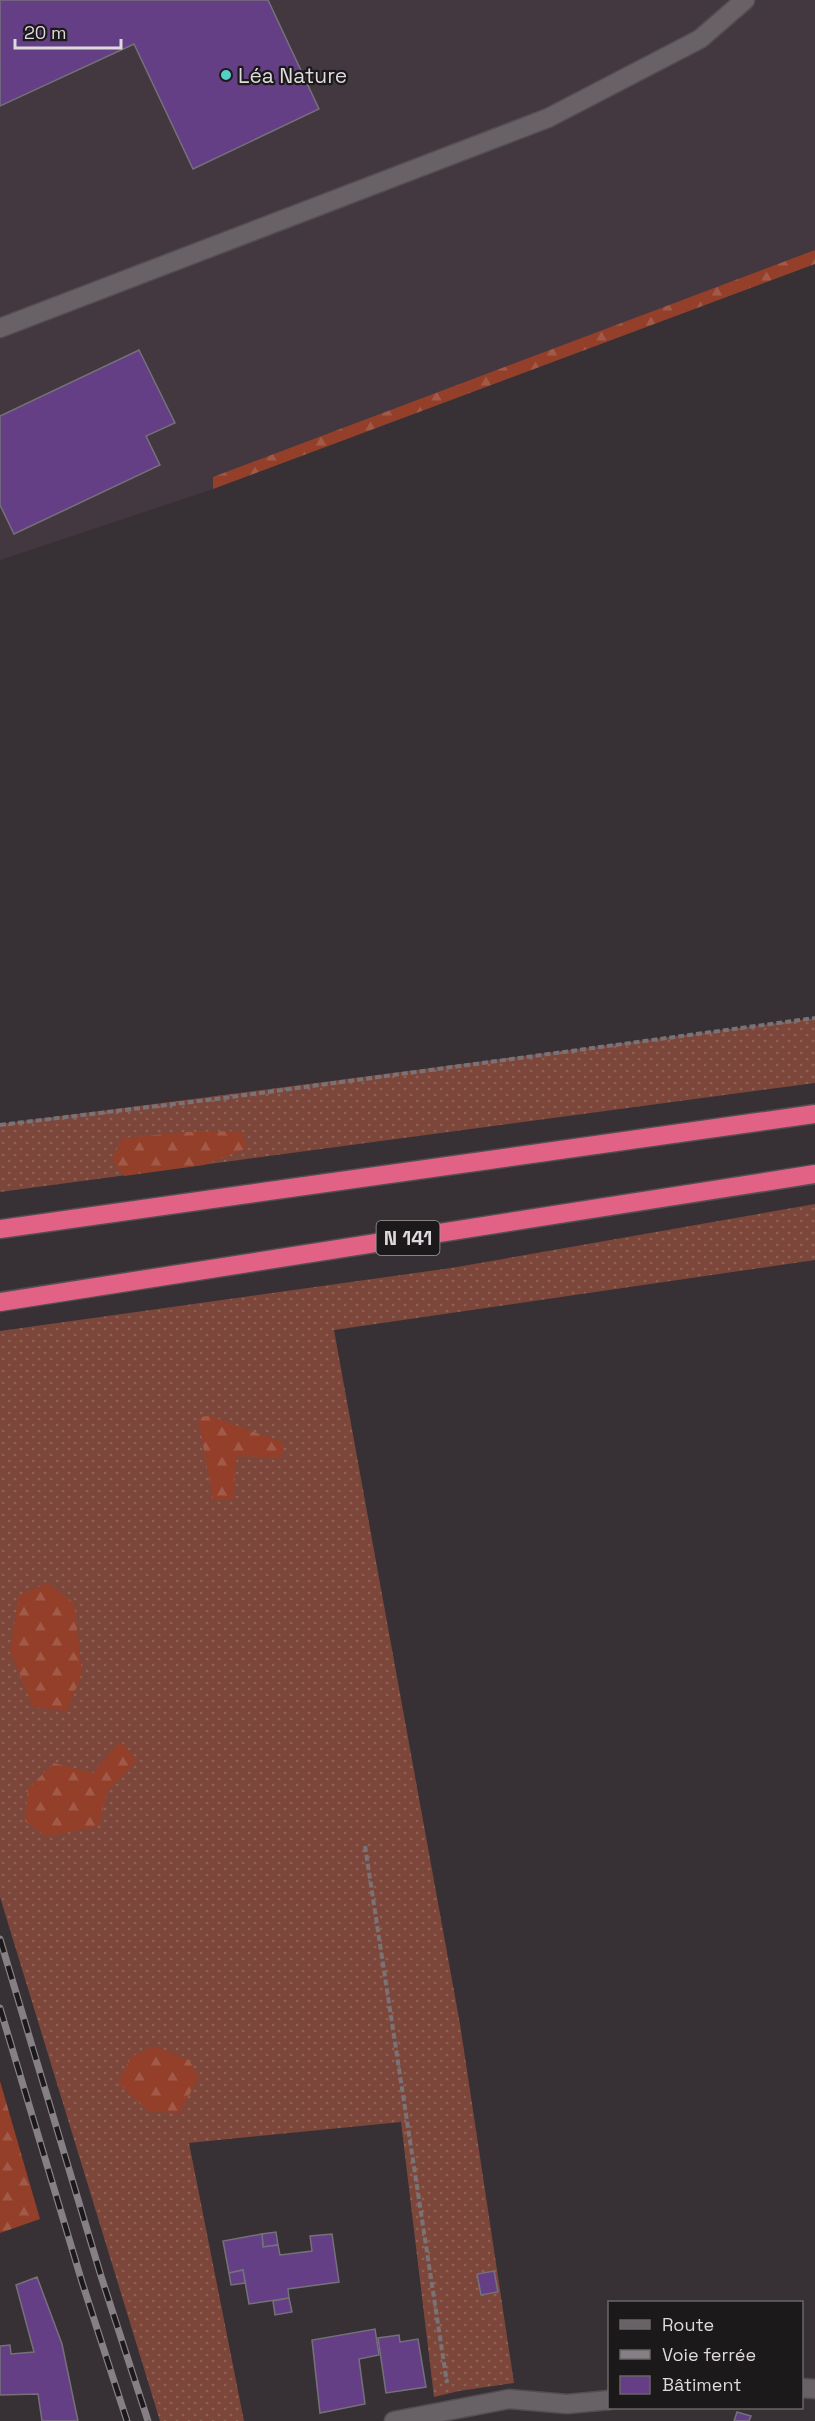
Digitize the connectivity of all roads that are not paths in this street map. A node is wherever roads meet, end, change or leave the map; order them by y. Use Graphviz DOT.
graph roads {
  1 [pos="745,0"];
  2 [pos="0,328"];
  3 [pos="815,1114"];
  4 [pos="815,1174"];
  5 [pos="0,1229"];
  6 [pos="0,1302"];
  7 [pos="608,2400"];
  8 [pos="394,2421"];
  1 -- 2 [label="street"];
  3 -- 5 [label="highway"];
  4 -- 6 [label="highway, N 141"];
  7 -- 8 [label="street"];
}
